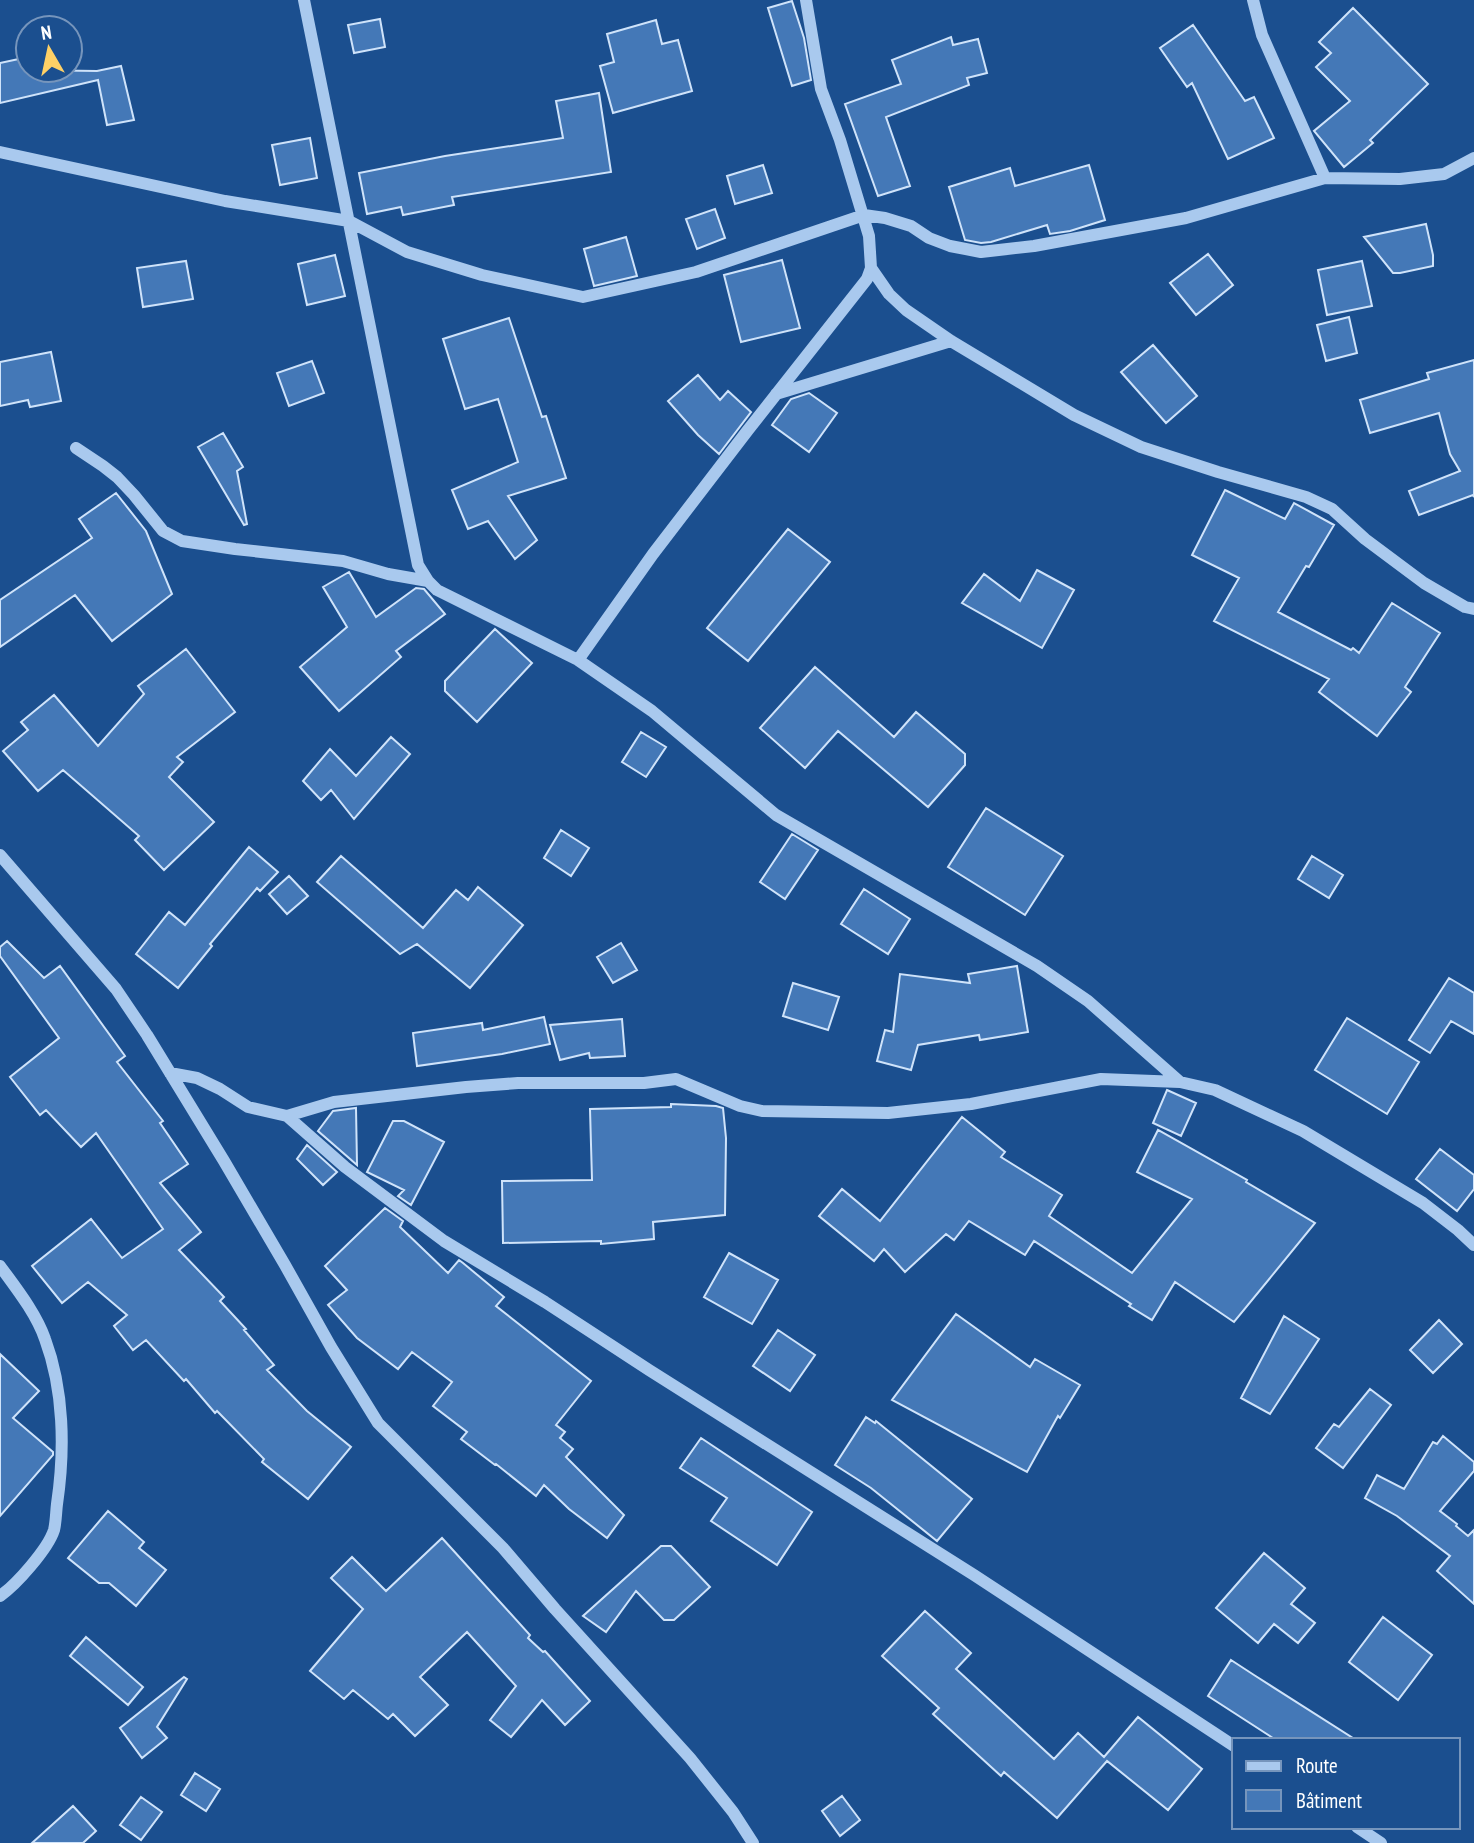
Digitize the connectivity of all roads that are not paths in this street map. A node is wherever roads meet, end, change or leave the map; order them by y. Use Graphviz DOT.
graph roads {
  1 [pos="304,0"];
  2 [pos="806,0"];
  3 [pos="1253,0"];
  4 [pos="0,152"];
  5 [pos="1474,158"];
  6 [pos="1325,178"];
  7 [pos="864,215"];
  8 [pos="349,221"];
  9 [pos="870,268"];
  10 [pos="951,341"];
  11 [pos="776,394"];
  12 [pos="76,448"];
  13 [pos="428,581"];
  14 [pos="1474,609"];
  15 [pos="578,660"];
  16 [pos="2,863"];
  17 [pos="170,1073"];
  18 [pos="1180,1082"];
  19 [pos="287,1116"];
  20 [pos="1474,1245"];
  21 [pos="0,1266"];
  22 [pos="0,1596"];
  23 [pos="1232,1745"];
  24 [pos="1360,1829"];
  25 [pos="753,1843"];
  26 [pos="1381,1843"];
  1 -- 8 [label="street"];
  2 -- 7 [label="street"];
  3 -- 6 [label="street"];
  4 -- 8 [label="street"];
  5 -- 6 [label="street"];
  6 -- 7 [label="street"];
  7 -- 8 [label="street"];
  7 -- 9 [label="street"];
  8 -- 13 [label="street"];
  9 -- 10 [label="street"];
  9 -- 11 [label="street"];
  10 -- 11 [label="street"];
  10 -- 14 [label="street"];
  11 -- 15 [label="street"];
  12 -- 13 [label="street"];
  13 -- 15 [label="street"];
  15 -- 18 [label="street"];
  16 -- 17 [label="street"];
  17 -- 19 [label="street"];
  17 -- 25 [label="street"];
  18 -- 19 [label="street"];
  18 -- 20 [label="street"];
  19 -- 23 [label="street"];
  21 -- 22 [label="street"];
  24 -- 26 [label="street"];
}
